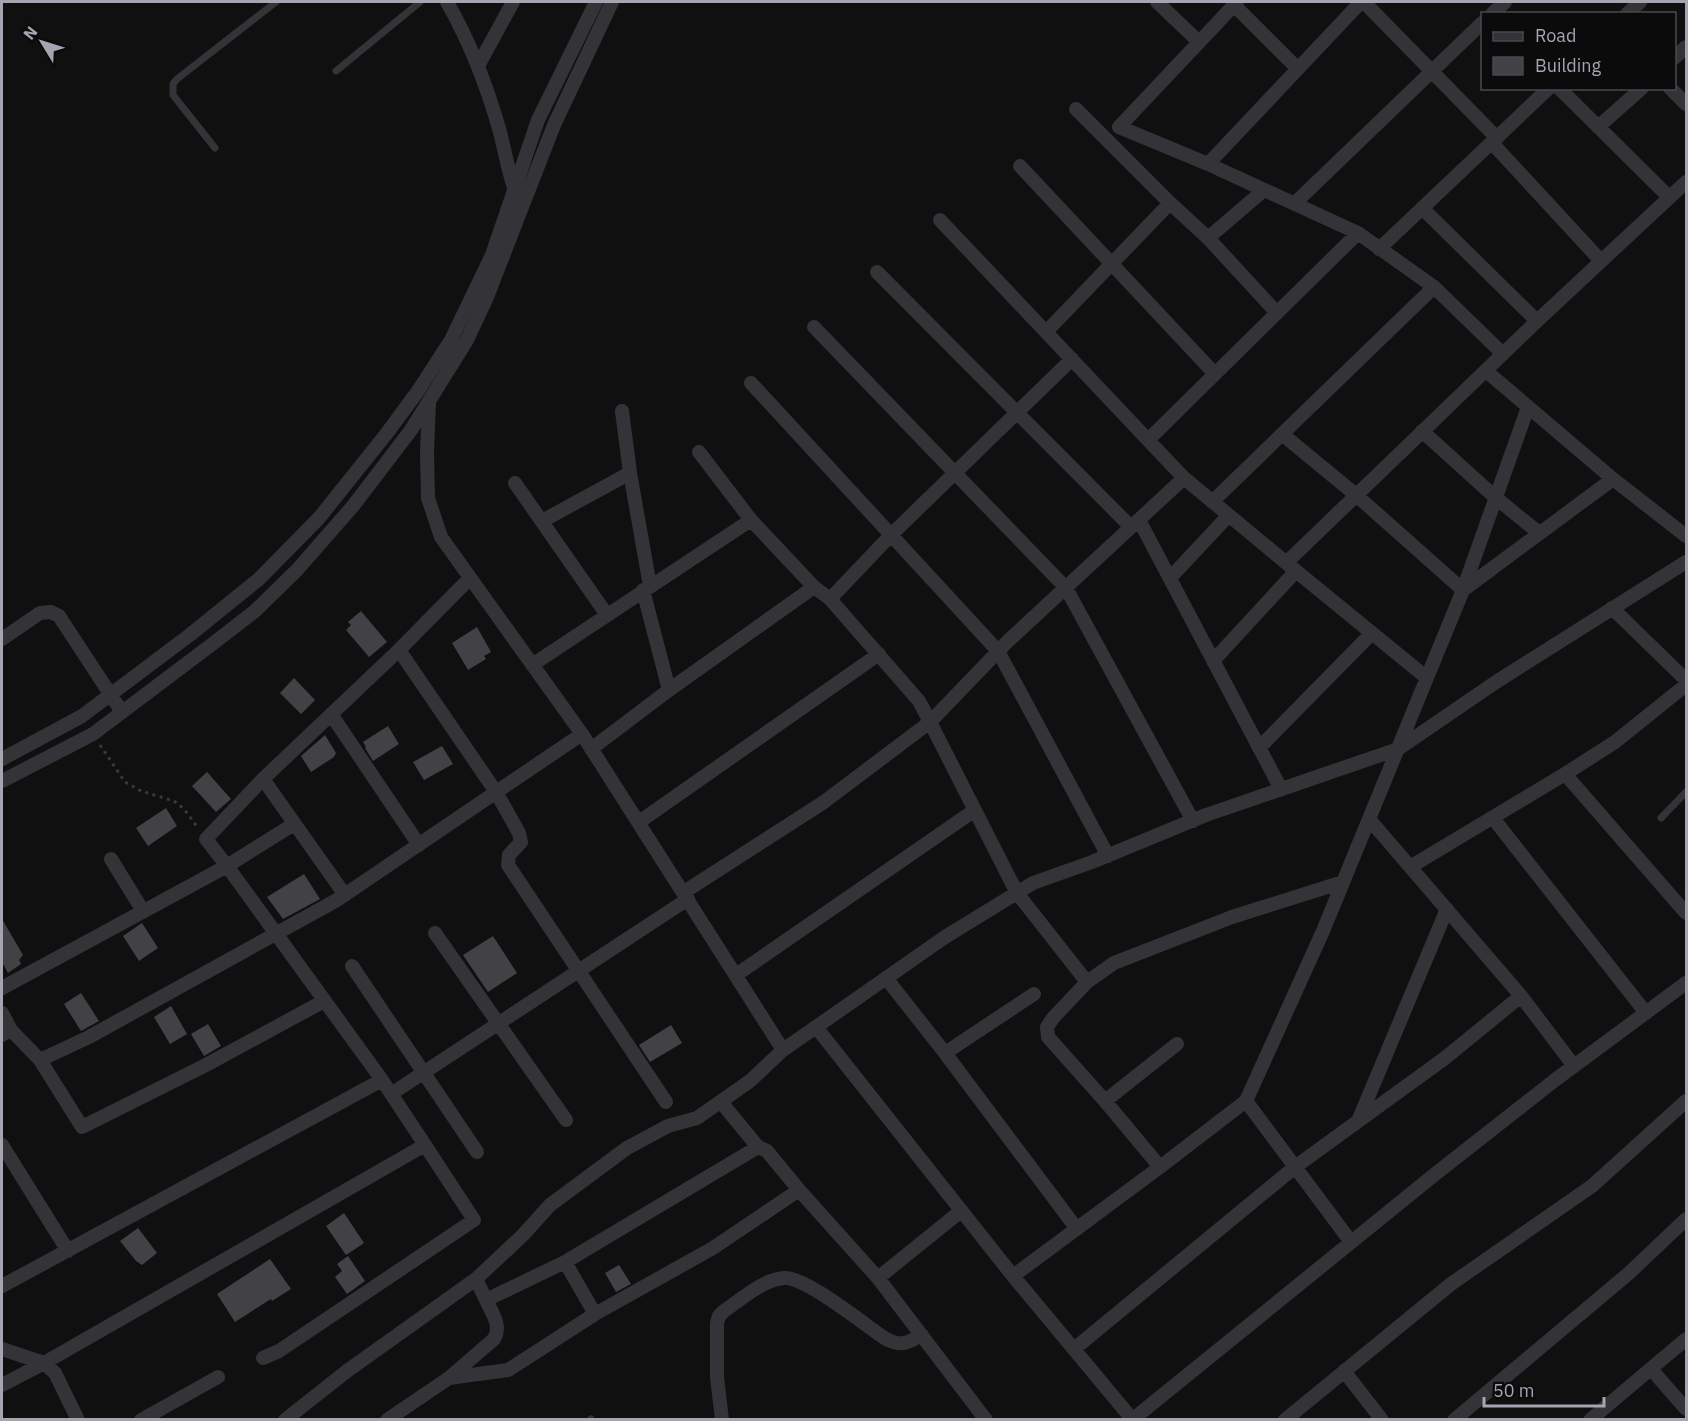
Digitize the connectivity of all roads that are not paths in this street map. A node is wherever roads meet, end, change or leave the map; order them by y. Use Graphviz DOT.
graph roads {
  1 [pos="276,2"];
  2 [pos="420,2"];
  3 [pos="447,2"];
  4 [pos="513,2"];
  5 [pos="596,2"];
  6 [pos="612,2"];
  7 [pos="1159,2"];
  8 [pos="1363,2"];
  9 [pos="1235,3"];
  10 [pos="1481,24"];
  11 [pos="1198,41"];
  12 [pos="478,66"];
  13 [pos="1297,68"];
  14 [pos="336,71"];
  15 [pos="1431,72"];
  16 [pos="1547,90"];
  17 [pos="1561,90"];
  18 [pos="1640,90"];
  19 [pos="1672,90"];
  20 [pos="1686,104"];
  21 [pos="1076,109"];
  22 [pos="1119,127"];
  23 [pos="1598,127"];
  24 [pos="1107,139"];
  25 [pos="1495,141"];
  26 [pos="215,148"];
  27 [pos="1208,164"];
  28 [pos="1020,166"];
  29 [pos="1686,182"];
  30 [pos="1264,190"];
  31 [pos="521,193"];
  32 [pos="1669,197"];
  33 [pos="1170,203"];
  34 [pos="1294,204"];
  35 [pos="1422,208"];
  36 [pos="940,220"];
  37 [pos="1358,233"];
  38 [pos="1208,238"];
  39 [pos="1379,249"];
  40 [pos="1601,261"];
  41 [pos="1112,263"];
  42 [pos="877,272"];
  43 [pos="1434,287"];
  44 [pos="1277,313"];
  45 [pos="1537,321"];
  46 [pos="814,327"];
  47 [pos="1046,332"];
  48 [pos="1503,354"];
  49 [pos="1072,359"];
  50 [pos="1485,370"];
  51 [pos="1215,374"];
  52 [pos="751,383"];
  53 [pos="418,391"];
  54 [pos="429,403"];
  55 [pos="1528,407"];
  56 [pos="622,411"];
  57 [pos="1017,414"];
  58 [pos="1422,431"];
  59 [pos="1282,434"];
  60 [pos="1148,440"];
  61 [pos="699,452"];
  62 [pos="954,472"];
  63 [pos="630,473"];
  64 [pos="1184,478"];
  65 [pos="1613,479"];
  66 [pos="515,483"];
  67 [pos="1356,495"];
  68 [pos="1496,498"];
  69 [pos="1212,502"];
  70 [pos="1229,515"];
  71 [pos="751,520"];
  72 [pos="542,521"];
  73 [pos="1135,524"];
  74 [pos="1539,533"];
  75 [pos="891,535"];
  76 [pos="1686,536"];
  77 [pos="1686,562"];
  78 [pos="1291,567"];
  79 [pos="470,578"];
  80 [pos="1170,578"];
  81 [pos="814,587"];
  82 [pos="646,588"];
  83 [pos="1066,588"];
  84 [pos="1463,590"];
  85 [pos="830,599"];
  86 [pos="1612,608"];
  87 [pos="607,615"];
  88 [pos="1372,633"];
  89 [pos="2,639"];
  90 [pos="399,650"];
  91 [pos="998,651"];
  92 [pos="879,654"];
  93 [pos="1213,661"];
  94 [pos="532,665"];
  95 [pos="1427,678"];
  96 [pos="1686,682"];
  97 [pos="669,690"];
  98 [pos="110,695"];
  99 [pos="122,712"];
  100 [pos="331,714"];
  101 [pos="930,722"];
  102 [pos="582,734"];
  103 [pos="1259,748"];
  104 [pos="591,749"];
  105 [pos="1398,749"];
  106 [pos="2,759"];
  107 [pos="1565,774"];
  108 [pos="263,779"];
  109 [pos="2,781"];
  110 [pos="1281,789"];
  111 [pos="496,792"];
  112 [pos="1686,792"];
  113 [pos="975,810"];
  114 [pos="1493,818"];
  115 [pos="1661,818"];
  116 [pos="1369,819"];
  117 [pos="1193,821"];
  118 [pos="639,822"];
  119 [pos="294,824"];
  120 [pos="419,844"];
  121 [pos="1108,856"];
  122 [pos="111,859"];
  123 [pos="227,866"];
  124 [pos="1410,867"];
  125 [pos="1343,882"];
  126 [pos="1017,893"];
  127 [pos="345,895"];
  128 [pos="686,896"];
  129 [pos="1447,909"];
  130 [pos="143,911"];
  131 [pos="1686,913"];
  132 [pos="435,933"];
  133 [pos="275,934"];
  134 [pos="352,966"];
  135 [pos="578,972"];
  136 [pos="736,975"];
  137 [pos="886,978"];
  138 [pos="1087,982"];
  139 [pos="1686,983"];
  140 [pos="2,988"];
  141 [pos="1034,994"];
  142 [pos="1521,996"];
  143 [pos="324,1001"];
  144 [pos="2,1013"];
  145 [pos="1646,1013"];
  146 [pos="497,1024"];
  147 [pos="816,1027"];
  148 [pos="6,1033"];
  149 [pos="1177,1044"];
  150 [pos="783,1050"];
  151 [pos="945,1053"];
  152 [pos="40,1060"];
  153 [pos="1574,1066"];
  154 [pos="424,1073"];
  155 [pos="382,1080"];
  156 [pos="391,1094"];
  157 [pos="1105,1101"];
  158 [pos="1245,1101"];
  159 [pos="1686,1101"];
  160 [pos="666,1102"];
  161 [pos="721,1102"];
  162 [pos="566,1120"];
  163 [pos="1358,1121"];
  164 [pos="2,1145"];
  165 [pos="425,1145"];
  166 [pos="758,1147"];
  167 [pos="477,1152"];
  168 [pos="1160,1167"];
  169 [pos="1295,1167"];
  170 [pos="799,1191"];
  171 [pos="961,1210"];
  172 [pos="1686,1220"];
  173 [pos="1077,1229"];
  174 [pos="1351,1242"];
  175 [pos="68,1251"];
  176 [pos="565,1262"];
  177 [pos="1013,1276"];
  178 [pos="878,1278"];
  179 [pos="476,1279"];
  180 [pos="2,1286"];
  181 [pos="486,1300"];
  182 [pos="595,1314"];
  183 [pos="922,1335"];
  184 [pos="1686,1339"];
  185 [pos="2,1349"];
  186 [pos="1074,1349"];
  187 [pos="263,1358"];
  188 [pos="44,1363"];
  189 [pos="1651,1369"];
  190 [pos="1344,1371"];
  191 [pos="218,1377"];
  192 [pos="449,1378"];
  193 [pos="2,1385"];
  194 [pos="1686,1408"];
  195 [pos="78,1419"];
  196 [pos="141,1419"];
  197 [pos="285,1419"];
  198 [pos="387,1419"];
  199 [pos="722,1419"];
  200 [pos="986,1419"];
  201 [pos="1132,1419"];
  202 [pos="1285,1419"];
  203 [pos="1382,1419"];
  204 [pos="1454,1419"];
  205 [pos="1590,1419"];
  1 -- 26 [label="lane"];
  2 -- 14 [label="lane"];
  3 -- 12 [label="street"];
  4 -- 12 [label="street"];
  5 -- 31 [label="street"];
  6 -- 31 [label="street"];
  7 -- 11 [label="street"];
  8 -- 13 [label="street"];
  8 -- 15 [label="street"];
  9 -- 11 [label="street"];
  9 -- 13 [label="street"];
  10 -- 15 [label="street"];
  11 -- 22 [label="street"];
  12 -- 31 [label="street"];
  13 -- 27 [label="street"];
  15 -- 25 [label="street"];
  15 -- 34 [label="street"];
  16 -- 25 [label="street"];
  17 -- 23 [label="street"];
  18 -- 23 [label="street"];
  19 -- 20 [label="street"];
  21 -- 24 [label="street"];
  22 -- 24 [label="street"];
  22 -- 27 [label="street"];
  23 -- 32 [label="street"];
  24 -- 33 [label="street"];
  25 -- 35 [label="street"];
  25 -- 40 [label="street"];
  27 -- 30 [label="street"];
  28 -- 41 [label="street"];
  29 -- 32 [label="street"];
  30 -- 34 [label="street"];
  30 -- 38 [label="street"];
  31 -- 53 [label="street"];
  31 -- 54 [label="street"];
  32 -- 40 [label="street"];
  33 -- 38 [label="street"];
  33 -- 41 [label="street"];
  34 -- 37 [label="street"];
  35 -- 39 [label="street"];
  35 -- 45 [label="street"];
  36 -- 47 [label="street"];
  37 -- 39 [label="street"];
  37 -- 44 [label="street"];
  38 -- 44 [label="street"];
  39 -- 43 [label="street"];
  40 -- 45 [label="street"];
  41 -- 47 [label="street"];
  41 -- 51 [label="street"];
  42 -- 57 [label="street"];
  43 -- 48 [label="street"];
  43 -- 59 [label="street"];
  44 -- 51 [label="street"];
  45 -- 48 [label="street"];
  46 -- 62 [label="street"];
  47 -- 49 [label="street"];
  48 -- 50 [label="street"];
  49 -- 57 [label="street"];
  49 -- 60 [label="street"];
  50 -- 55 [label="street"];
  50 -- 58 [label="street"];
  51 -- 60 [label="street"];
  52 -- 75 [label="street"];
  53 -- 54 [label="street"];
  53 -- 98 [label="street"];
  54 -- 79 [label="street"];
  54 -- 99 [label="street"];
  55 -- 65 [label="street"];
  55 -- 68 [label="street"];
  56 -- 63 [label="street"];
  57 -- 62 [label="street"];
  57 -- 73 [label="street"];
  58 -- 67 [label="street"];
  58 -- 68 [label="street"];
  59 -- 67 [label="street"];
  59 -- 69 [label="street"];
  60 -- 64 [label="street"];
  61 -- 71 [label="street"];
  62 -- 75 [label="street"];
  62 -- 83 [label="street"];
  63 -- 72 [label="street"];
  63 -- 82 [label="street"];
  64 -- 69 [label="street"];
  64 -- 73 [label="street"];
  65 -- 74 [label="street"];
  65 -- 76 [label="street"];
  66 -- 72 [label="street"];
  67 -- 78 [label="street"];
  67 -- 84 [label="street"];
  68 -- 74 [label="street"];
  68 -- 84 [label="street"];
  69 -- 70 [label="street"];
  70 -- 78 [label="street"];
  70 -- 80 [label="street"];
  71 -- 81 [label="street"];
  71 -- 82 [label="street"];
  72 -- 87 [label="street"];
  73 -- 80 [label="street"];
  73 -- 83 [label="street"];
  74 -- 84 [label="street"];
  75 -- 85 [label="street"];
  75 -- 91 [label="street"];
  77 -- 86 [label="street"];
  78 -- 88 [label="street"];
  78 -- 93 [label="street"];
  79 -- 90 [label="street"];
  79 -- 94 [label="street"];
  80 -- 93 [label="street"];
  81 -- 85 [label="street"];
  81 -- 97 [label="street"];
  82 -- 87 [label="street"];
  82 -- 97 [label="street"];
  83 -- 91 [label="street"];
  83 -- 117 [label="street"];
  84 -- 95 [label="street"];
  85 -- 92 [label="street"];
  86 -- 96 [label="street"];
  86 -- 105 [label="street"];
  87 -- 94 [label="street"];
  88 -- 95 [label="street"];
  88 -- 103 [label="street"];
  89 -- 98 [label="street"];
  90 -- 100 [label="street"];
  90 -- 111 [label="street"];
  91 -- 101 [label="street"];
  91 -- 121 [label="street"];
  92 -- 101 [label="street"];
  92 -- 118 [label="street"];
  93 -- 103 [label="street"];
  94 -- 102 [label="street"];
  95 -- 105 [label="street"];
  96 -- 107 [label="street"];
  97 -- 104 [label="street"];
  98 -- 99 [label="street"];
  98 -- 106 [label="street"];
  99 -- 109 [label="street"];
  100 -- 108 [label="street"];
  100 -- 120 [label="street"];
  101 -- 113 [label="street"];
  101 -- 128 [label="street"];
  102 -- 104 [label="street"];
  102 -- 111 [label="street"];
  103 -- 110 [label="street"];
  104 -- 118 [label="street"];
  105 -- 110 [label="street"];
  105 -- 116 [label="street"];
  107 -- 114 [label="street"];
  107 -- 131 [label="street"];
  108 -- 119 [label="street"];
  108 -- 123 [label="street"];
  110 -- 117 [label="street"];
  111 -- 120 [label="street"];
  111 -- 135 [label="street"];
  112 -- 115 [label="lane"];
  113 -- 126 [label="street"];
  113 -- 136 [label="street"];
  114 -- 124 [label="street"];
  114 -- 145 [label="street"];
  116 -- 124 [label="street"];
  116 -- 125 [label="street"];
  117 -- 121 [label="street"];
  118 -- 128 [label="street"];
  119 -- 123 [label="street"];
  119 -- 127 [label="street"];
  120 -- 127 [label="street"];
  121 -- 126 [label="street"];
  122 -- 130 [label="street"];
  123 -- 130 [label="street"];
  123 -- 133 [label="street"];
  124 -- 129 [label="street"];
  125 -- 138 [label="street"];
  125 -- 158 [label="street"];
  126 -- 137 [label="street"];
  126 -- 138 [label="street"];
  127 -- 133 [label="street"];
  128 -- 135 [label="street"];
  128 -- 136 [label="street"];
  129 -- 142 [label="street"];
  129 -- 163 [label="street"];
  130 -- 140 [label="street"];
  132 -- 146 [label="street"];
  133 -- 143 [label="street"];
  133 -- 152 [label="street"];
  134 -- 154 [label="street"];
  135 -- 146 [label="street"];
  135 -- 160 [label="street"];
  136 -- 150 [label="street"];
  137 -- 147 [label="street"];
  137 -- 151 [label="street"];
  138 -- 157 [label="street"];
  139 -- 145 [label="street"];
  141 -- 151 [label="street"];
  142 -- 153 [label="street"];
  142 -- 163 [label="street"];
  143 -- 152 [label="street"];
  143 -- 155 [label="street"];
  144 -- 148 [label="street"];
  145 -- 153 [label="street"];
  146 -- 154 [label="street"];
  146 -- 162 [label="street"];
  147 -- 150 [label="street"];
  147 -- 171 [label="street"];
  148 -- 152 [label="street"];
  149 -- 157 [label="street"];
  150 -- 161 [label="street"];
  151 -- 173 [label="street"];
  153 -- 174 [label="street"];
  154 -- 156 [label="street"];
  154 -- 167 [label="street"];
  155 -- 156 [label="street"];
  155 -- 175 [label="street"];
  156 -- 165 [label="street"];
  157 -- 168 [label="street"];
  158 -- 168 [label="street"];
  158 -- 169 [label="street"];
  159 -- 190 [label="street"];
  161 -- 166 [label="street"];
  161 -- 179 [label="street"];
  163 -- 169 [label="street"];
  164 -- 175 [label="street"];
  165 -- 187 [label="street"];
  165 -- 188 [label="street"];
  166 -- 170 [label="street"];
  166 -- 176 [label="street"];
  168 -- 173 [label="street"];
  169 -- 174 [label="street"];
  169 -- 186 [label="street"];
  170 -- 178 [label="street"];
  170 -- 182 [label="street"];
  171 -- 177 [label="street"];
  171 -- 178 [label="street"];
  172 -- 204 [label="street"];
  173 -- 177 [label="street"];
  174 -- 201 [label="street"];
  175 -- 180 [label="street"];
  176 -- 181 [label="street"];
  176 -- 182 [label="street"];
  177 -- 186 [label="street"];
  178 -- 183 [label="street"];
  179 -- 181 [label="street"];
  179 -- 197 [label="street"];
  181 -- 192 [label="street"];
  182 -- 192 [label="street"];
  183 -- 199 [label="street"];
  183 -- 200 [label="street"];
  184 -- 189 [label="street"];
  185 -- 188 [label="street"];
  186 -- 201 [label="street"];
  188 -- 193 [label="street"];
  188 -- 195 [label="street"];
  189 -- 194 [label="street"];
  189 -- 205 [label="street"];
  190 -- 202 [label="street"];
  190 -- 203 [label="street"];
  191 -- 196 [label="street"];
  192 -- 198 [label="street"];
}
